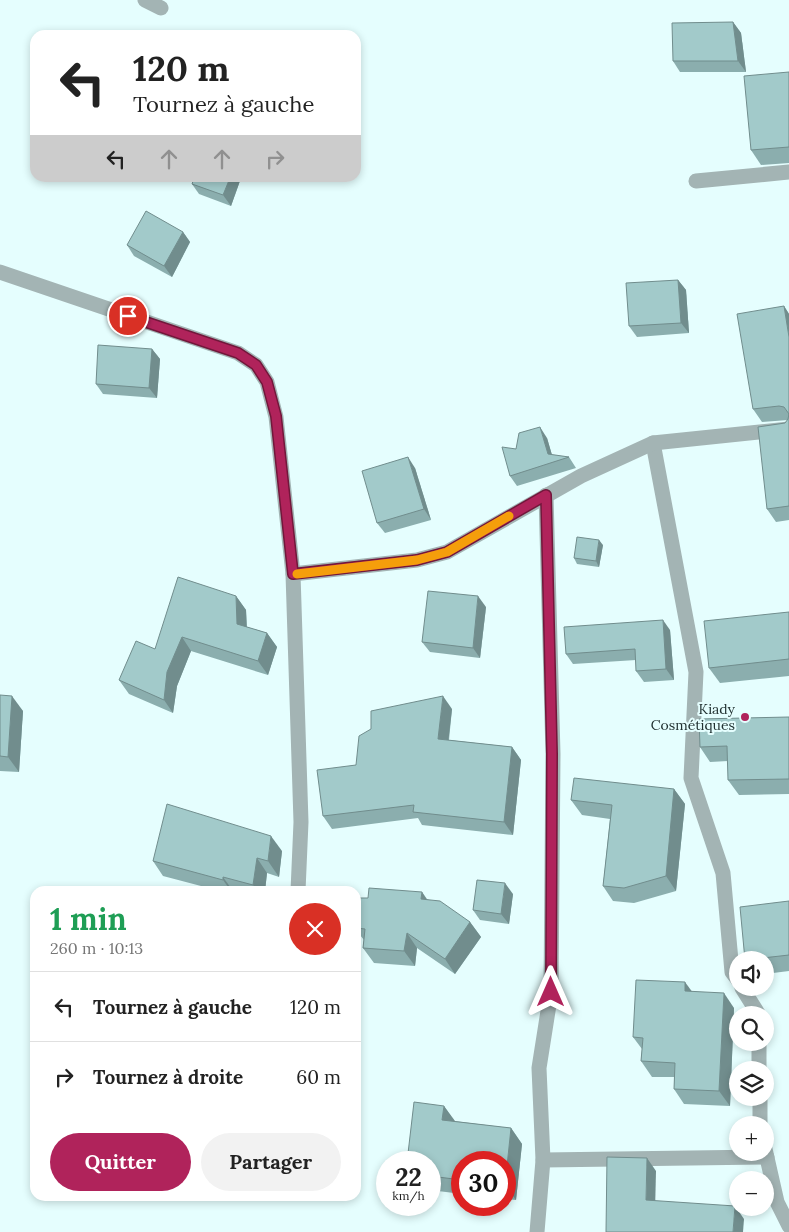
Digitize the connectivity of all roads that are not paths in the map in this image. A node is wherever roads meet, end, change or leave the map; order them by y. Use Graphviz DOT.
graph roads {
  1 [pos="145,0"];
  2 [pos="161,8"];
  3 [pos="789,172"];
  4 [pos="696,181"];
  5 [pos="0,272"];
  6 [pos="789,428"];
  7 [pos="654,443"];
  8 [pos="546,495"];
  9 [pos="293,574"];
  10 [pos="298,886"];
  11 [pos="730,951"];
  12 [pos="729,1153"];
  13 [pos="544,1160"];
  14 [pos="768,1161"];
  15 [pos="789,1226"];
  16 [pos="537,1232"];
  1 -- 2 [label="street"];
  3 -- 4 [label="street"];
  5 -- 9 [label="street"];
  6 -- 7 [label="street"];
  7 -- 8 [label="street"];
  7 -- 11 [label="street"];
  8 -- 9 [label="street"];
  8 -- 13 [label="street"];
  9 -- 10 [label="street"];
  12 -- 13 [label="street"];
  13 -- 16 [label="street"];
  14 -- 15 [label="street"];
}
